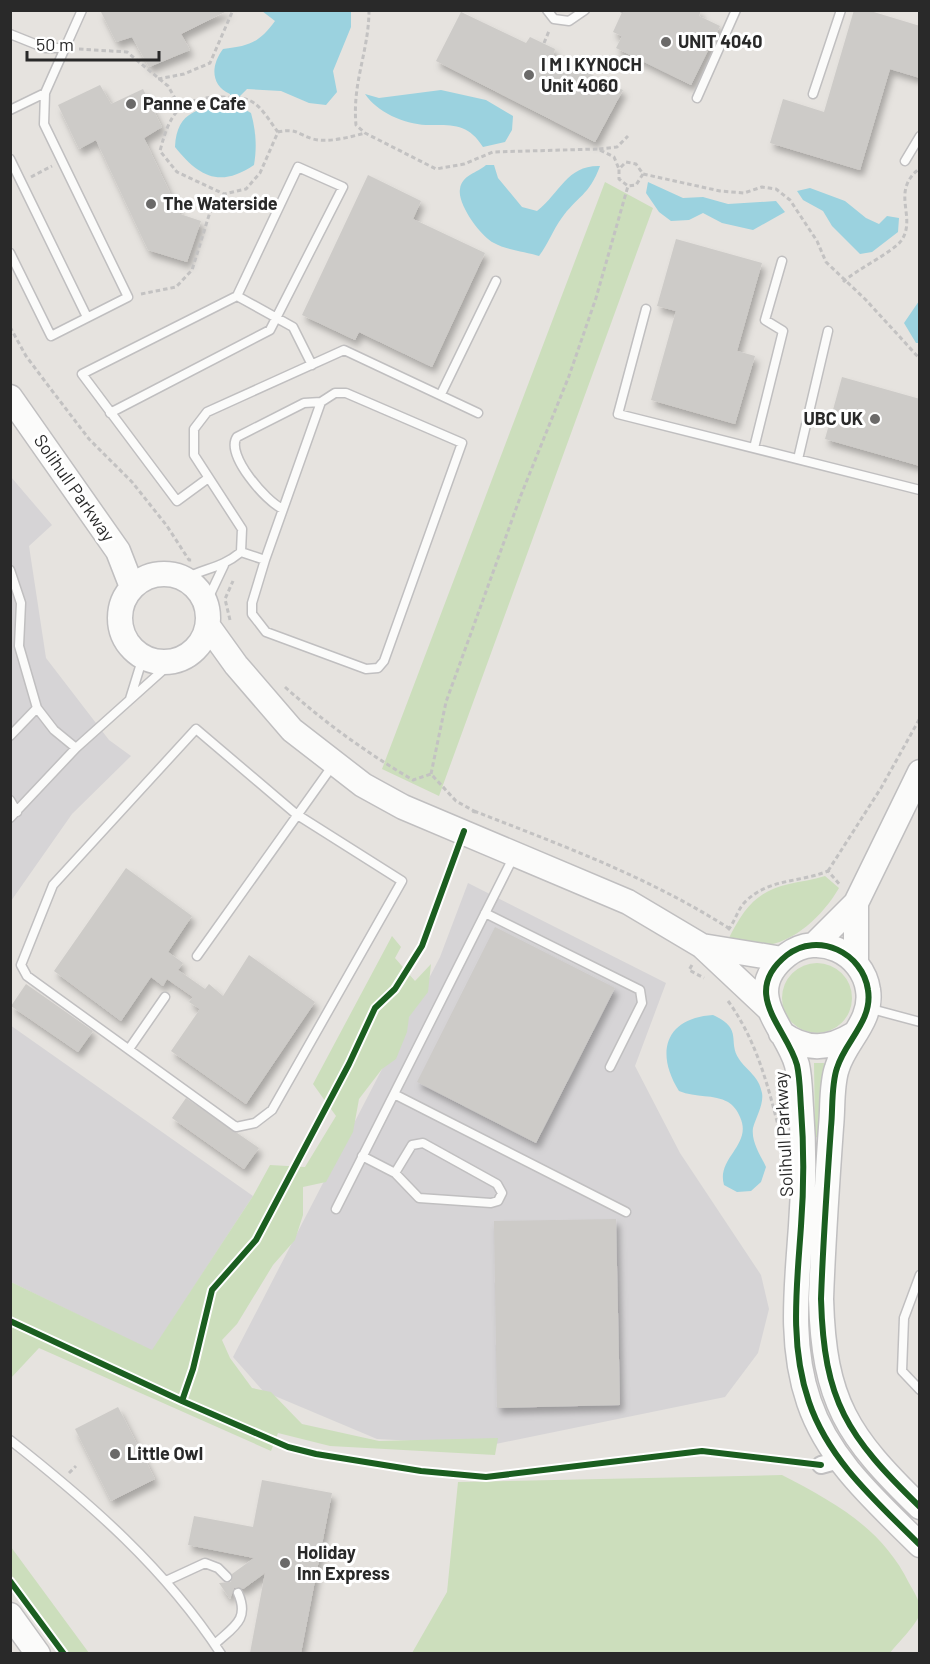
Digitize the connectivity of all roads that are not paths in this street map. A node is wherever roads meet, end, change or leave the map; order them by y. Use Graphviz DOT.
graph roads {
  1 [pos="82,10"];
  2 [pos="547,10"];
  3 [pos="585,10"];
  4 [pos="736,10"];
  5 [pos="841,10"];
  6 [pos="10,34"];
  7 [pos="66,48"];
  8 [pos="45,93"];
  9 [pos="813,94"];
  10 [pos="697,98"];
  11 [pos="10,110"];
  12 [pos="920,136"];
  13 [pos="10,159"];
  14 [pos="905,161"];
  15 [pos="10,253"];
  16 [pos="782,261"];
  17 [pos="496,281"];
  18 [pos="237,296"];
  19 [pos="646,309"];
  20 [pos="87,317"];
  21 [pos="277,318"];
  22 [pos="828,331"];
  23 [pos="312,365"];
  24 [pos="441,394"];
  25 [pos="10,396"];
  26 [pos="321,402"];
  27 [pos="110,413"];
  28 [pos="478,413"];
  29 [pos="754,448"];
  30 [pos="798,459"];
  31 [pos="207,479"];
  32 [pos="920,490"];
  33 [pos="284,509"];
  34 [pos="241,552"];
  35 [pos="265,560"];
  36 [pos="224,565"];
  37 [pos="10,570"];
  38 [pos="184,579"];
  39 [pos="142,581"];
  40 [pos="207,614"];
  41 [pos="143,657"];
  42 [pos="179,659"];
  43 [pos="236,665"];
  44 [pos="129,699"];
  45 [pos="37,708"];
  46 [pos="10,736"];
  47 [pos="76,748"];
  48 [pos="333,764"];
  49 [pos="920,772"];
  50 [pos="10,800"];
  51 [pos="296,814"];
  52 [pos="14,815"];
  53 [pos="515,853"];
  54 [pos="856,903"];
  55 [pos="485,913"];
  56 [pos="814,945"];
  57 [pos="702,946"];
  58 [pos="197,957"];
  59 [pos="782,959"];
  60 [pos="856,962"];
  61 [pos="165,997"];
  62 [pos="768,1008"];
  63 [pos="868,1008"];
  64 [pos="920,1022"];
  65 [pos="782,1033"];
  66 [pos="854,1034"];
  67 [pos="129,1049"];
  68 [pos="610,1067"];
  69 [pos="394,1094"];
  70 [pos="362,1156"];
  71 [pos="395,1173"];
  72 [pos="336,1209"];
  73 [pos="626,1212"];
  74 [pos="920,1275"];
  75 [pos="920,1390"];
  76 [pos="10,1440"];
  77 [pos="920,1507"];
  78 [pos="920,1545"];
  79 [pos="227,1577"];
  80 [pos="166,1581"];
  81 [pos="238,1593"];
  82 [pos="10,1615"];
  83 [pos="215,1644"];
  84 [pos="38,1653"];
  85 [pos="221,1653"];
  1 -- 7 [label="lane"];
  2 -- 3 [label="lane"];
  4 -- 10 [label="lane"];
  5 -- 9 [label="lane"];
  6 -- 7 [label="lane"];
  7 -- 8 [label="lane"];
  8 -- 11 [label="lane"];
  8 -- 20 [label="lane"];
  12 -- 14 [label="lane"];
  13 -- 20 [label="lane"];
  15 -- 20 [label="lane"];
  16 -- 29 [label="lane"];
  17 -- 24 [label="lane"];
  18 -- 21 [label="lane"];
  18 -- 21 [label="lane"];
  18 -- 27 [label="lane"];
  19 -- 29 [label="lane"];
  21 -- 23 [label="lane"];
  21 -- 27 [label="lane"];
  22 -- 30 [label="lane"];
  23 -- 24 [label="lane"];
  23 -- 31 [label="lane"];
  24 -- 28 [label="lane"];
  25 -- 39 [label="street, Solihull Parkway"];
  26 -- 33 [label="lane"];
  26 -- 33 [label="lane"];
  26 -- 35 [label="lane"];
  27 -- 31 [label="lane"];
  29 -- 30 [label="lane"];
  30 -- 32 [label="lane"];
  31 -- 34 [label="lane"];
  33 -- 35 [label="lane"];
  34 -- 35 [label="lane"];
  34 -- 36 [label="lane"];
  36 -- 38 [label="lane"];
  36 -- 40 [label="lane"];
  37 -- 45 [label="lane"];
  38 -- 39 [label="street"];
  38 -- 40 [label="street"];
  39 -- 41 [label="street"];
  40 -- 42 [label="street"];
  40 -- 43 [label="street"];
  41 -- 42 [label="street"];
  41 -- 44 [label="lane"];
  42 -- 43 [label="street"];
  42 -- 44 [label="lane"];
  43 -- 48 [label="street"];
  44 -- 47 [label="lane"];
  45 -- 46 [label="lane"];
  45 -- 47 [label="lane"];
  47 -- 52 [label="lane"];
  48 -- 51 [label="lane"];
  48 -- 53 [label="street"];
  49 -- 54 [label="street"];
  50 -- 52 [label="lane"];
  51 -- 58 [label="lane"];
  51 -- 67 [label="lane"];
  51 -- 67 [label="lane"];
  53 -- 55 [label="lane"];
  53 -- 57 [label="street"];
  54 -- 56 [label="street"];
  54 -- 60 [label="street"];
  55 -- 68 [label="lane"];
  55 -- 69 [label="lane"];
  56 -- 59 [label="street"];
  56 -- 60 [label="street"];
  57 -- 59 [label="street"];
  57 -- 62 [label="street"];
  59 -- 62 [label="street"];
  60 -- 63 [label="street"];
  61 -- 67 [label="lane"];
  62 -- 65 [label="street, Solihull Parkway"];
  63 -- 64 [label="lane"];
  63 -- 66 [label="street"];
  65 -- 66 [label="street"];
  65 -- 78 [label="street, Solihull Parkway"];
  66 -- 77 [label="street"];
  69 -- 70 [label="lane"];
  69 -- 73 [label="lane"];
  70 -- 71 [label="lane"];
  70 -- 72 [label="lane"];
  71 -- 71 [label="lane"];
  74 -- 75 [label="lane"];
  76 -- 80 [label="lane"];
  79 -- 80 [label="lane"];
  80 -- 83 [label="lane"];
  81 -- 83 [label="lane"];
  82 -- 84 [label="street"];
  83 -- 85 [label="lane"];
}
